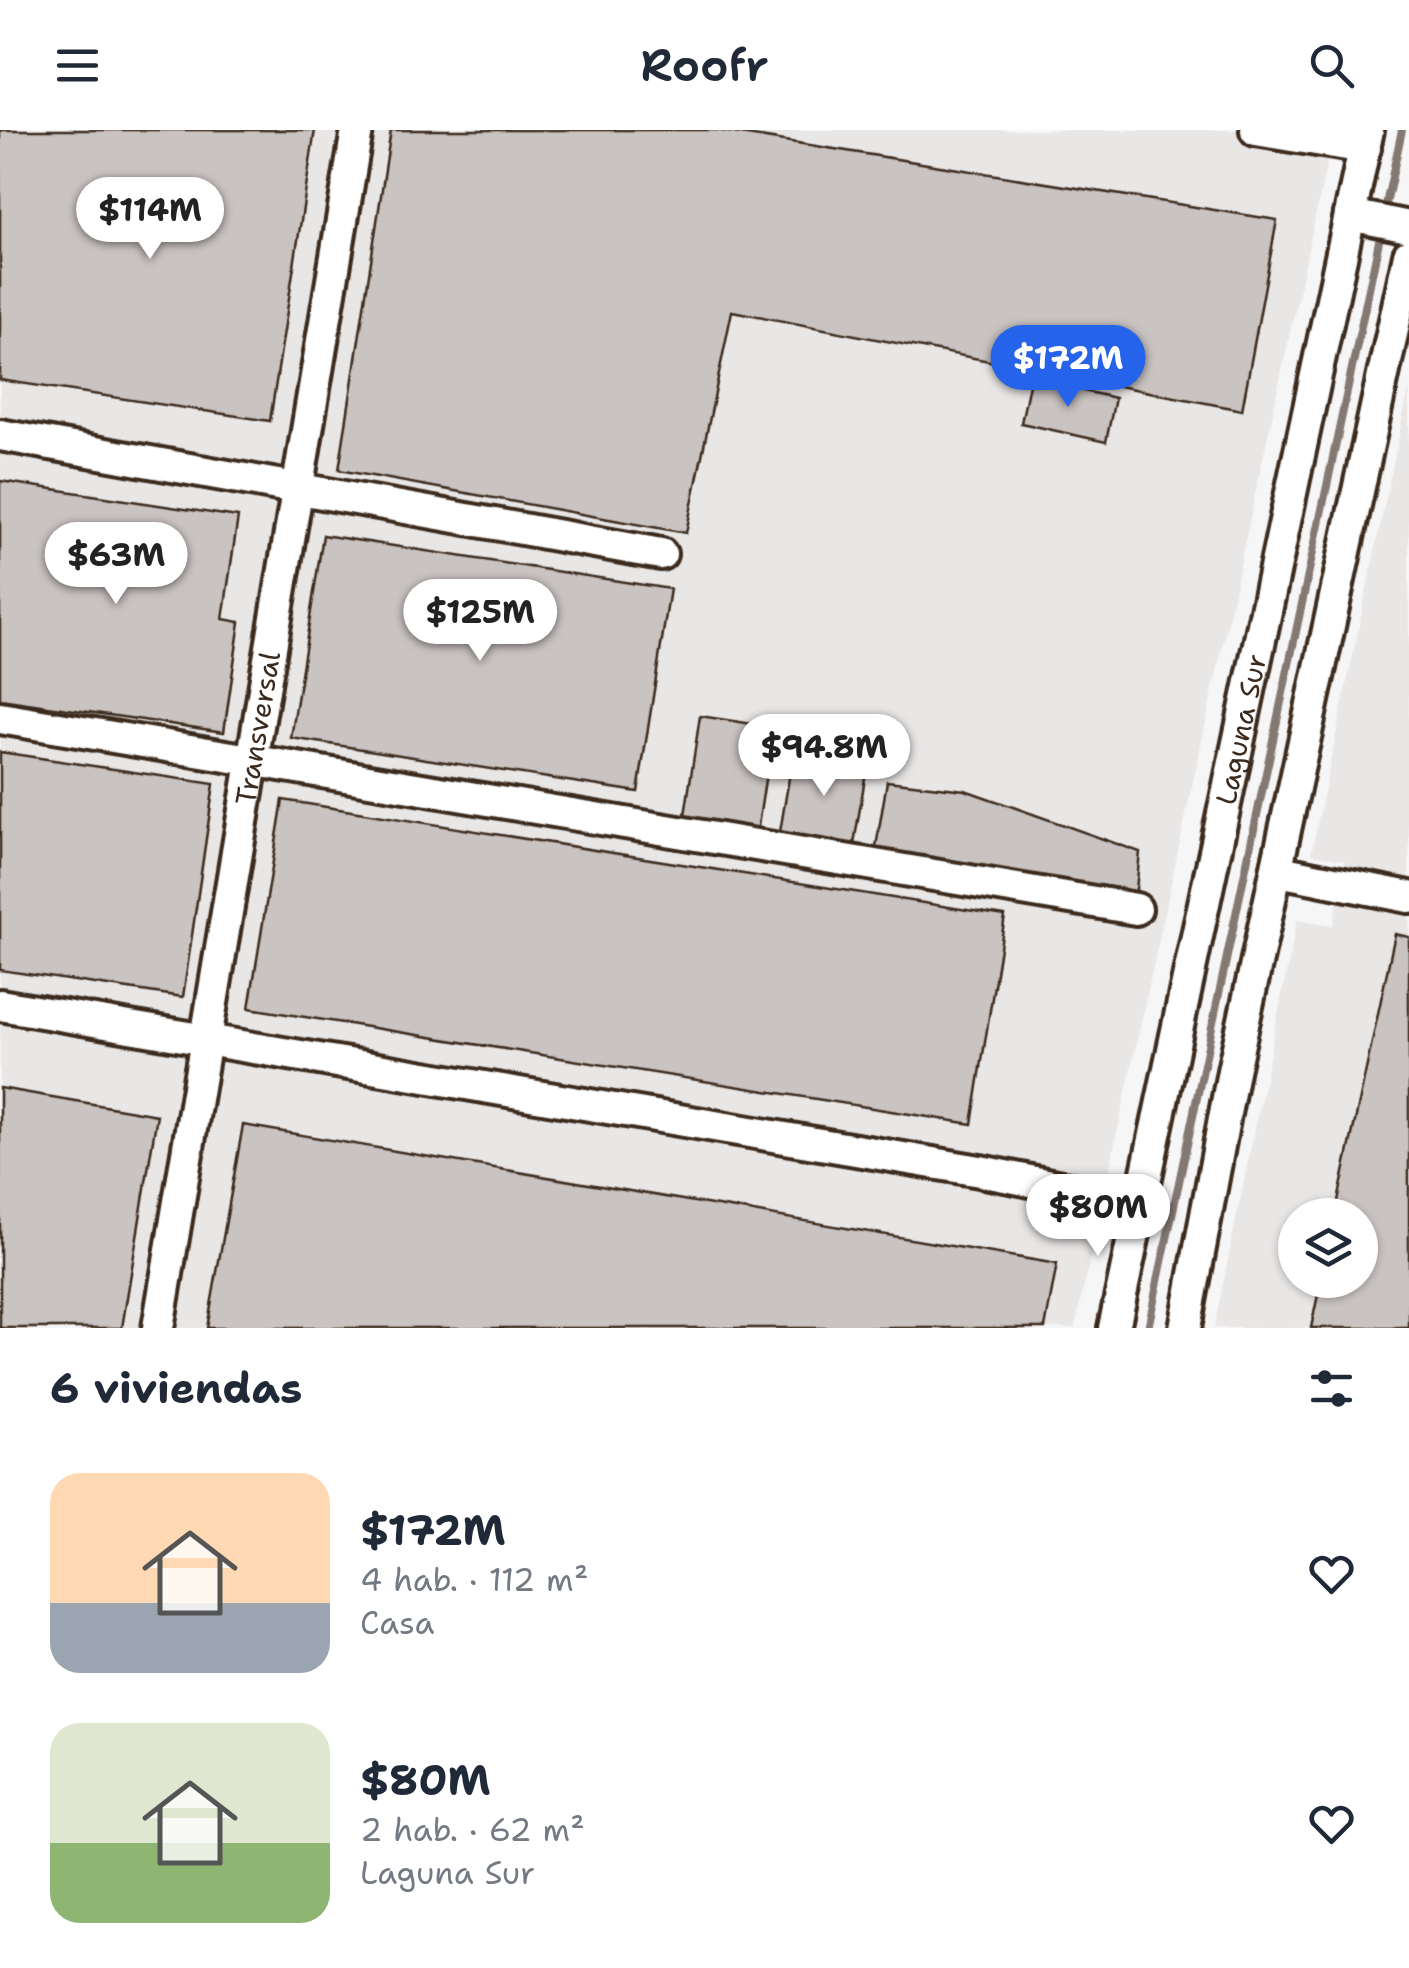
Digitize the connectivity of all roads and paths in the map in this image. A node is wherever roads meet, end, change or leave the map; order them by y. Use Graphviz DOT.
graph roads {
  1 [pos="357,130"];
  2 [pos="1256,130"];
  3 [pos="1366,139"];
  4 [pos="1357,216"];
  5 [pos="1403,225"];
  6 [pos="1409,254"];
  7 [pos="0,436"];
  8 [pos="297,490"];
  9 [pos="662,554"];
  10 [pos="0,718"];
  11 [pos="253,758"];
  12 [pos="1279,871"];
  13 [pos="1409,897"];
  14 [pos="1136,910"];
  15 [pos="0,1005"];
  16 [pos="206,1039"];
  17 [pos="1141,1204"];
  18 [pos="158,1328"];
  19 [pos="1114,1328"];
  20 [pos="1185,1328"];
  1 -- 8 [label="street, Transversal"];
  2 -- 3 [label="street"];
  3 -- 4 [label="street, Laguna Sur"];
  4 -- 5 [label="street"];
  4 -- 17 [label="street, Laguna Sur"];
  6 -- 12 [label="street"];
  7 -- 8 [label="street"];
  8 -- 9 [label="street"];
  8 -- 11 [label="street, Transversal"];
  10 -- 11 [label="street"];
  11 -- 14 [label="street"];
  11 -- 16 [label="street, Transversal"];
  12 -- 13 [label="street"];
  12 -- 20 [label="street"];
  15 -- 16 [label="street"];
  16 -- 17 [label="street"];
  16 -- 18 [label="street, Transversal"];
  17 -- 19 [label="street, Laguna Sur"];
}
